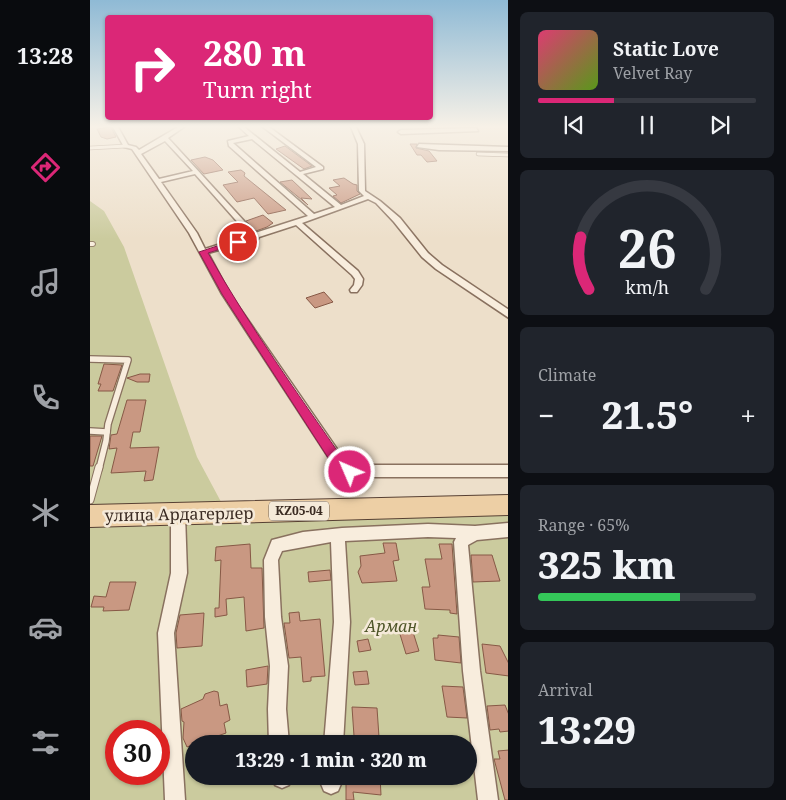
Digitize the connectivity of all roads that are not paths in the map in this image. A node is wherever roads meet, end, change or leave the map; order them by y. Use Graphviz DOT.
graph roads {
  1 [pos="146,164"];
  2 [pos="192,164"];
  3 [pos="253,164"];
  4 [pos="286,164"];
  5 [pos="316,164"];
  6 [pos="361,164"];
  7 [pos="198,172"];
  8 [pos="298,174"];
  9 [pos="157,181"];
  10 [pos="368,197"];
  11 [pos="340,208"];
  12 [pos="313,217"];
  13 [pos="297,222"];
  14 [pos="255,236"];
  15 [pos="203,252"];
  16 [pos="354,290"];
  17 [pos="508,315"];
  18 [pos="90,359"];
  19 [pos="90,431"];
  20 [pos="107,432"];
  21 [pos="508,471"];
  22 [pos="90,500"];
  23 [pos="508,505"];
  24 [pos="178,514"];
  25 [pos="90,516"];
  26 [pos="508,530"];
  27 [pos="475,533"];
  28 [pos="338,536"];
  29 [pos="279,735"];
  30 [pos="334,735"];
  31 [pos="175,800"];
  32 [pos="488,800"];
  1 -- 9 [label="street"];
  2 -- 7 [label="street"];
  3 -- 12 [label="street"];
  4 -- 8 [label="street"];
  5 -- 8 [label="street"];
  6 -- 10 [label="street"];
  7 -- 9 [label="street"];
  7 -- 14 [label="street"];
  8 -- 11 [label="street"];
  9 -- 15 [label="street"];
  10 -- 11 [label="street"];
  10 -- 17 [label="street"];
  11 -- 12 [label="street"];
  12 -- 13 [label="street"];
  13 -- 14 [label="street"];
  13 -- 16 [label="street"];
  14 -- 15 [label="street"];
  15 -- 21 [label="street"];
  18 -- 20 [label="lane"];
  19 -- 20 [label="lane"];
  20 -- 22 [label="lane"];
  23 -- 24 [label="main road, улица Ардагерлер / KZ05-04"];
  24 -- 25 [label="main road, улица Ардагерлер / KZ05-04"];
  24 -- 31 [label="street"];
  26 -- 27 [label="street"];
  27 -- 28 [label="street"];
  27 -- 32 [label="street"];
  28 -- 29 [label="street"];
  28 -- 30 [label="street"];
}
